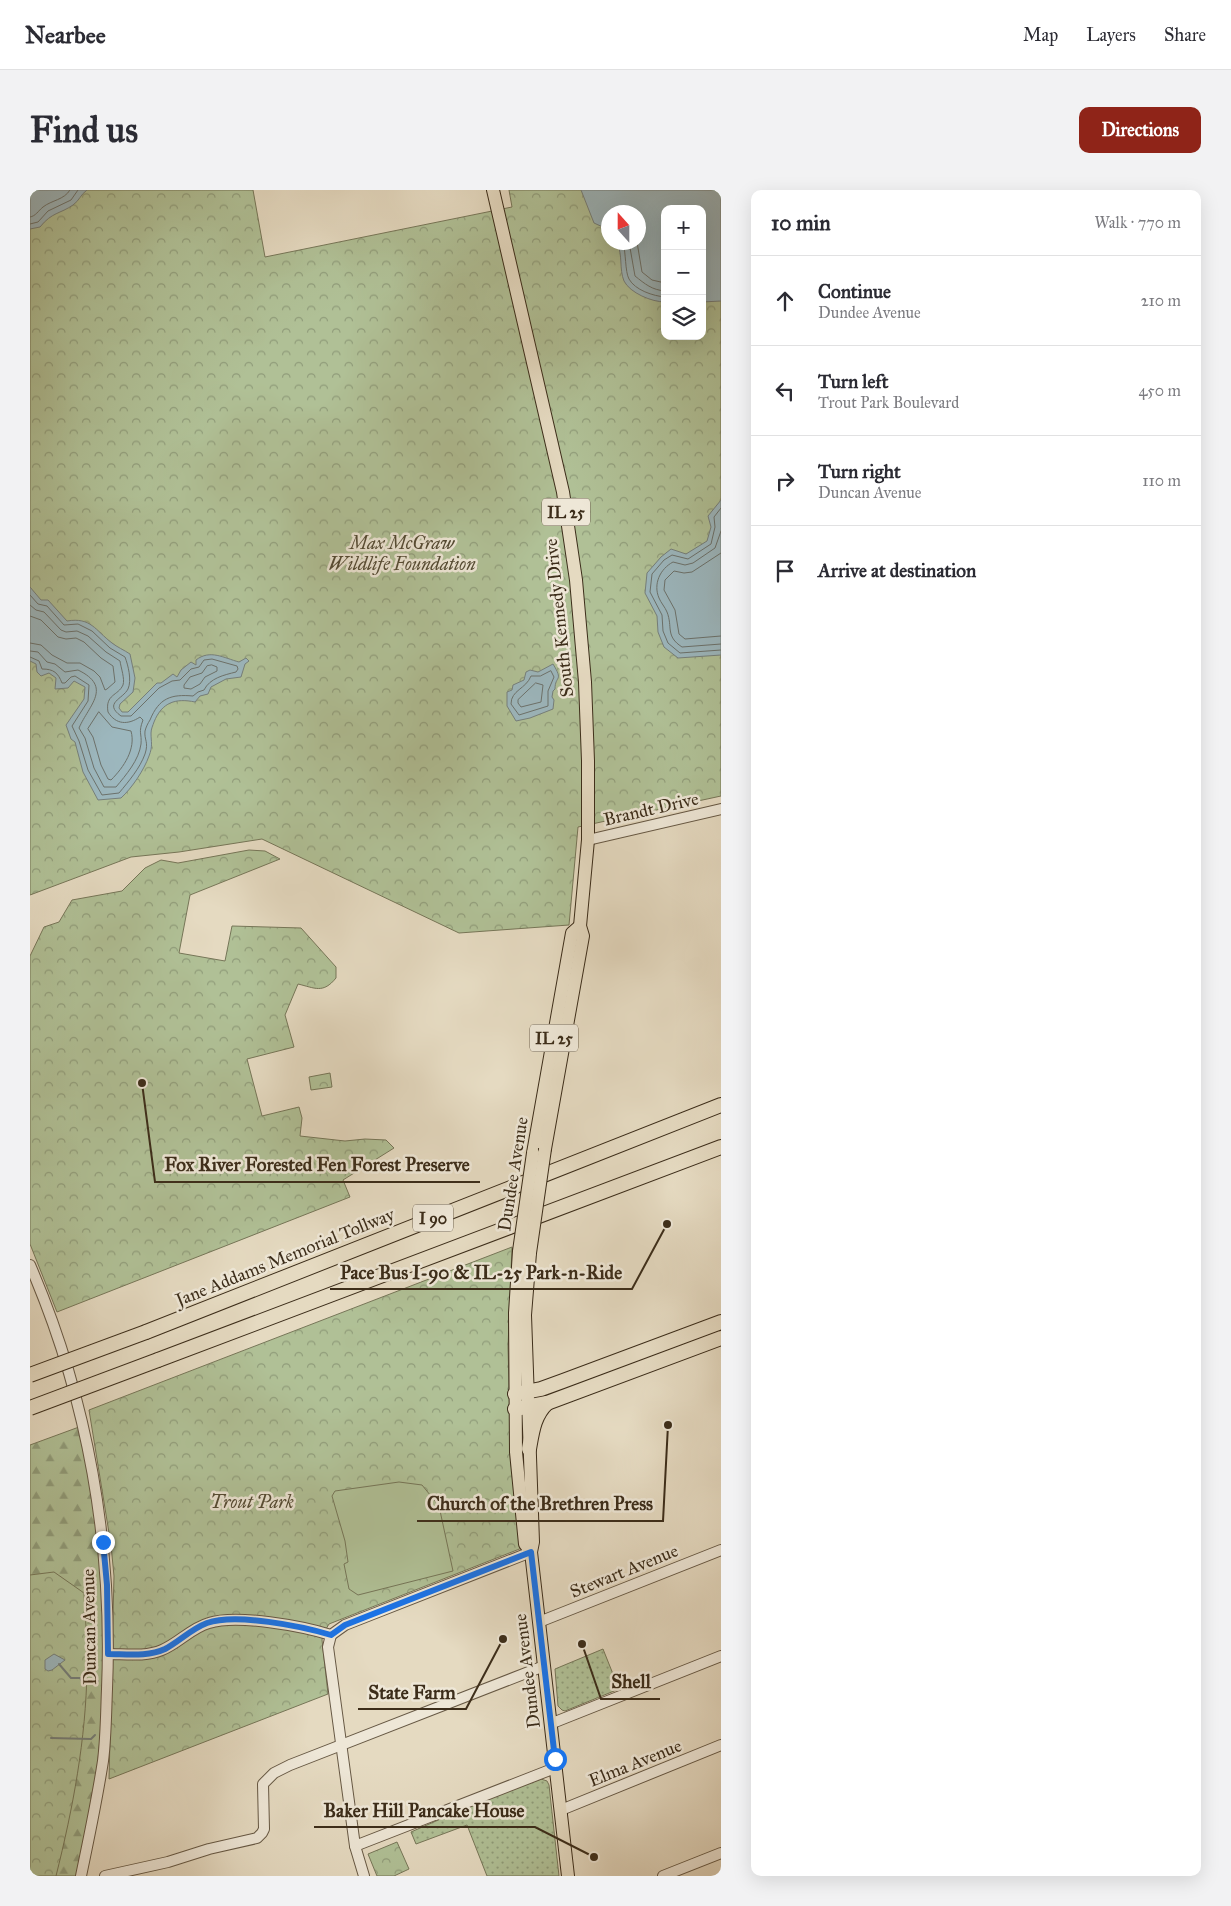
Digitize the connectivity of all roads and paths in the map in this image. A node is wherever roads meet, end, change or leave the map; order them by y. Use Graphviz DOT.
graph roads {
  1 [pos="493,190"];
  2 [pos="721,809"];
  3 [pos="588,840"];
  4 [pos="721,1105"];
  5 [pos="721,1148"];
  6 [pos="30,1265"];
  7 [pos="721,1322"];
  8 [pos="721,1338"];
  9 [pos="30,1375"];
  10 [pos="521,1393"];
  11 [pos="547,1402"];
  12 [pos="30,1408"];
  13 [pos="522,1408"];
  14 [pos="529,1449"];
  15 [pos="721,1550"];
  16 [pos="531,1552"];
  17 [pos="539,1622"];
  18 [pos="331,1635"];
  19 [pos="108,1654"];
  20 [pos="721,1656"];
  21 [pos="544,1666"];
  22 [pos="550,1724"];
  23 [pos="340,1746"];
  24 [pos="721,1746"];
  25 [pos="555,1768"];
  26 [pos="560,1810"];
  27 [pos="355,1846"];
  28 [pos="721,1853"];
  29 [pos="81,1876"];
  30 [pos="105,1876"];
  31 [pos="364,1876"];
  32 [pos="568,1876"];
  33 [pos="663,1876"];
  1 -- 3 [label="main road, South Kennedy Drive / IL 25"];
  2 -- 3 [label="street, Brandt Drive"];
  3 -- 10 [label="main road, Dundee Avenue / IL 25, bridge"];
  4 -- 9 [label="highway, Jane Addams Memorial Tollway / I 90, bridge"];
  5 -- 12 [label="highway, I 90, bridge"];
  6 -- 19 [label="street, Duncan Avenue"];
  7 -- 10 [label="highway"];
  8 -- 11 [label="highway"];
  10 -- 13 [label="main road, Dundee Avenue / IL 25"];
  11 -- 13 [label="highway"];
  11 -- 14 [label="highway"];
  13 -- 14 [label="main road, Dundee Avenue / IL 25"];
  13 -- 16 [label="main road, Dundee Avenue / IL 25"];
  14 -- 16 [label="main road, Dundee Avenue / IL 25"];
  15 -- 17 [label="street, Stewart Avenue"];
  16 -- 17 [label="main road, Dundee Avenue / IL 25"];
  16 -- 18 [label="street"];
  17 -- 21 [label="main road, Dundee Avenue / IL 25"];
  18 -- 19 [label="street"];
  18 -- 23 [label="street"];
  19 -- 29 [label="street, Duncan Avenue"];
  20 -- 22 [label="street"];
  21 -- 22 [label="main road, Dundee Avenue / IL 25"];
  21 -- 23 [label="street"];
  22 -- 25 [label="main road, Dundee Avenue / IL 25"];
  23 -- 27 [label="street"];
  23 -- 30 [label="street"];
  24 -- 26 [label="street, Elma Avenue"];
  25 -- 26 [label="main road, Dundee Avenue / IL 25"];
  25 -- 27 [label="street"];
  26 -- 32 [label="main road, Dundee Avenue / IL 25"];
  27 -- 31 [label="street"];
  28 -- 33 [label="street"];
}
